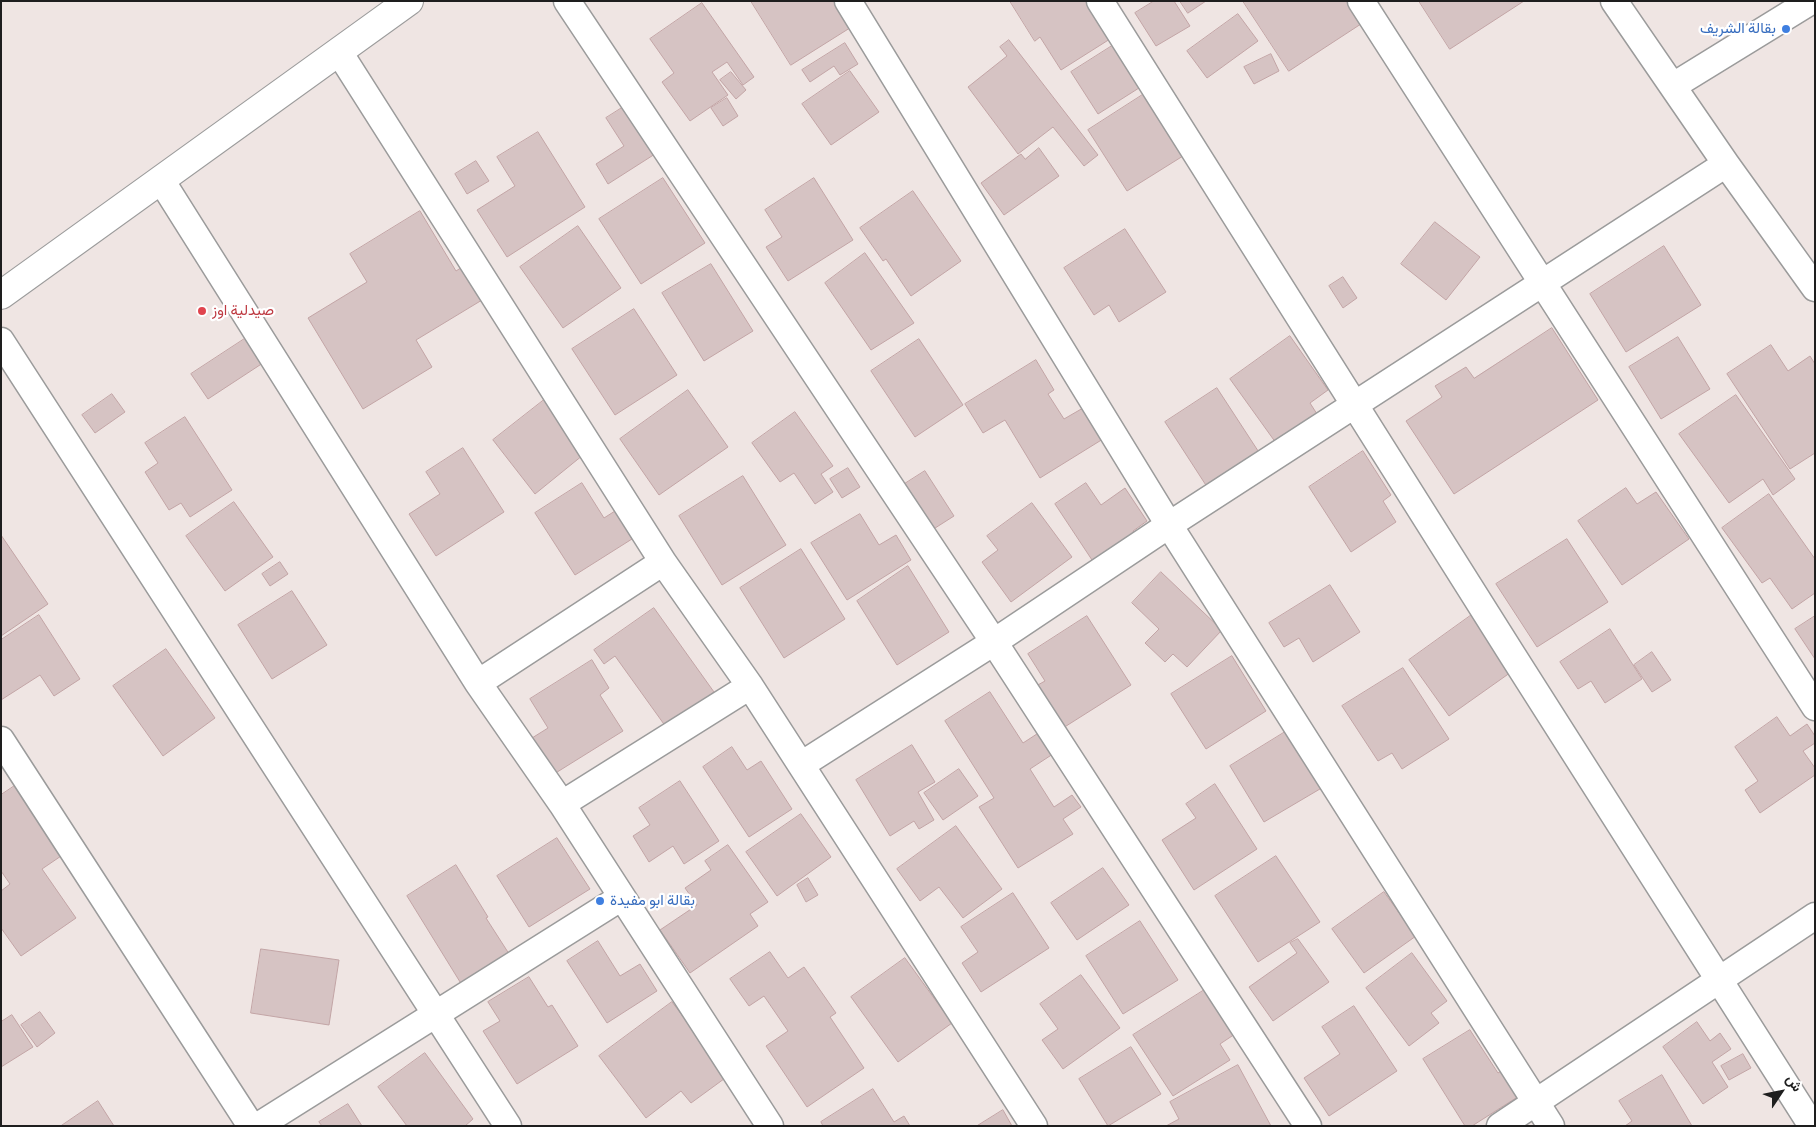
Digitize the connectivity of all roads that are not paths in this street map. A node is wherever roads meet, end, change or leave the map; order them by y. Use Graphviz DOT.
graph roads {
  1 [pos="409,1"];
  2 [pos="567,1"];
  3 [pos="848,1"];
  4 [pos="1100,1"];
  5 [pos="1361,1"];
  6 [pos="1614,1"];
  7 [pos="1811,1"];
  8 [pos="338,52"];
  9 [pos="1673,86"];
  10 [pos="1726,164"];
  11 [pos="161,180"];
  12 [pos="1542,283"];
  13 [pos="1815,288"];
  14 [pos="1,294"];
  15 [pos="1,341"];
  16 [pos="1355,405"];
  17 [pos="1169,525"];
  18 [pos="663,562"];
  19 [pos="994,642"];
  20 [pos="478,683"];
  21 [pos="750,686"];
  22 [pos="1815,707"];
  23 [pos="1,740"];
  24 [pos="801,765"];
  25 [pos="562,804"];
  26 [pos="622,897"];
  27 [pos="1815,916"];
  28 [pos="1719,979"];
  29 [pos="435,1014"];
  30 [pos="1536,1101"];
  31 [pos="252,1126"];
  32 [pos="258,1126"];
  33 [pos="508,1126"];
  34 [pos="770,1126"];
  35 [pos="1034,1126"];
  36 [pos="1308,1126"];
  37 [pos="1500,1126"];
  38 [pos="1551,1126"];
  39 [pos="1812,1126"];
  1 -- 8 [label="street"];
  2 -- 19 [label="street"];
  3 -- 17 [label="street"];
  4 -- 16 [label="street"];
  5 -- 12 [label="street"];
  6 -- 9 [label="street"];
  7 -- 9 [label="street"];
  8 -- 11 [label="street"];
  8 -- 18 [label="street"];
  9 -- 10 [label="street"];
  10 -- 12 [label="street"];
  10 -- 13 [label="street"];
  11 -- 14 [label="street"];
  11 -- 20 [label="street"];
  12 -- 16 [label="street"];
  12 -- 22 [label="street"];
  15 -- 29 [label="street"];
  16 -- 17 [label="street"];
  16 -- 28 [label="street"];
  17 -- 19 [label="street"];
  17 -- 30 [label="street"];
  18 -- 20 [label="street"];
  18 -- 21 [label="street"];
  19 -- 24 [label="street"];
  19 -- 36 [label="street"];
  20 -- 25 [label="street"];
  21 -- 24 [label="street"];
  21 -- 25 [label="street"];
  23 -- 31 [label="street"];
  24 -- 35 [label="street"];
  25 -- 26 [label="street"];
  26 -- 29 [label="street"];
  26 -- 34 [label="street"];
  27 -- 28 [label="street"];
  28 -- 30 [label="street"];
  28 -- 39 [label="street"];
  29 -- 32 [label="street"];
  29 -- 33 [label="street"];
  30 -- 37 [label="street"];
  30 -- 38 [label="street"];
}
